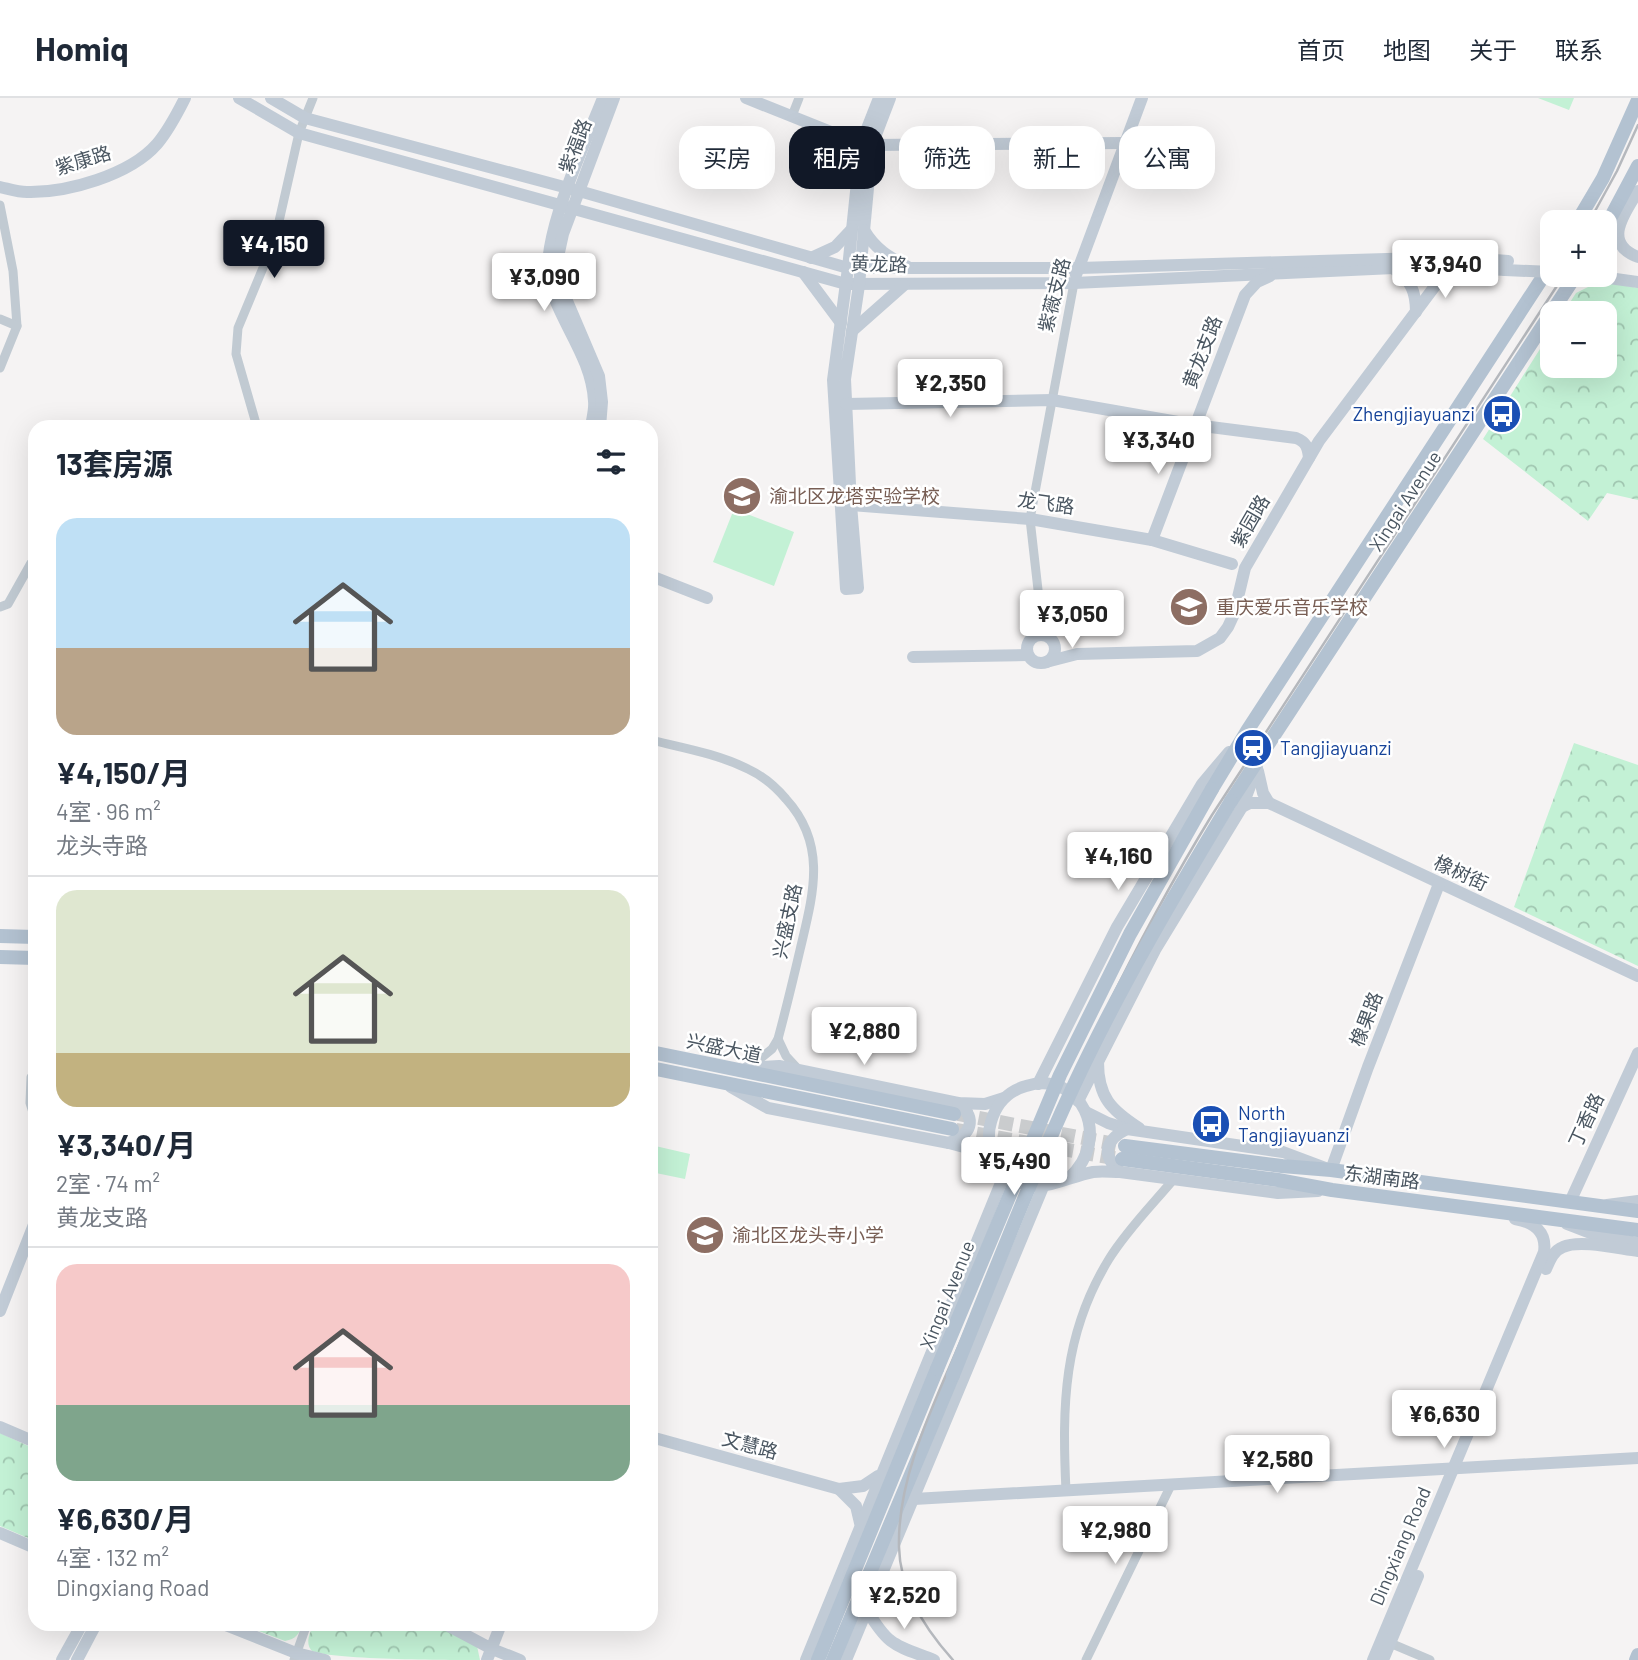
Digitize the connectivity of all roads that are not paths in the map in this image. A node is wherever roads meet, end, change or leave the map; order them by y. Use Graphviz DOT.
graph roads {
  1 [pos="186,98"];
  2 [pos="239,98"];
  3 [pos="271,98"];
  4 [pos="313,98"];
  5 [pos="603,98"];
  6 [pos="614,98"];
  7 [pos="746,98"];
  8 [pos="799,98"];
  9 [pos="879,98"];
  10 [pos="890,98"];
  11 [pos="1142,98"];
  12 [pos="1630,98"];
  13 [pos="1638,100"];
  14 [pos="792,116"];
  15 [pos="305,118"];
  16 [pos="818,126"];
  17 [pos="872,126"];
  18 [pos="876,126"];
  19 [pos="1131,126"];
  20 [pos="299,133"];
  21 [pos="1620,141"];
  22 [pos="1119,143"];
  23 [pos="885,145"];
  24 [pos="1119,159"];
  25 [pos="1638,166"];
  26 [pos="586,173"];
  27 [pos="1638,181"];
  28 [pos="0,187"];
  29 [pos="862,189"];
  30 [pos="574,190"];
  31 [pos="1638,191"];
  32 [pos="597,196"];
  33 [pos="0,205"];
  34 [pos="567,206"];
  35 [pos="1584,210"];
  36 [pos="1615,210"];
  37 [pos="1617,215"];
  38 [pos="858,230"];
  39 [pos="1088,244"];
  40 [pos="1638,257"];
  41 [pos="811,258"];
  42 [pos="1540,264"];
  43 [pos="1506,265"];
  44 [pos="1453,267"];
  45 [pos="855,268"];
  46 [pos="911,268"];
  47 [pos="1061,268"];
  48 [pos="1079,268"];
  49 [pos="1394,268"];
  50 [pos="1540,270"];
  51 [pos="1617,271"];
  52 [pos="803,272"];
  53 [pos="1277,273"];
  54 [pos="1638,275"];
  55 [pos="1617,279"];
  56 [pos="1540,282"];
  57 [pos="1638,282"];
  58 [pos="1074,283"];
  59 [pos="853,285"];
  60 [pos="904,285"];
  61 [pos="1568,287"];
  62 [pos="1416,312"];
  63 [pos="0,319"];
  64 [pos="17,326"];
  65 [pos="847,327"];
  66 [pos="0,368"];
  67 [pos="1052,400"];
  68 [pos="846,404"];
  69 [pos="255,420"];
  70 [pos="592,420"];
  71 [pos="601,420"];
  72 [pos="1195,425"];
  73 [pos="1309,458"];
  74 [pos="851,505"];
  75 [pos="1030,519"];
  76 [pos="1152,540"];
  77 [pos="1254,553"];
  78 [pos="1232,564"];
  79 [pos="28,569"];
  80 [pos="658,579"];
  81 [pos="1241,582"];
  82 [pos="707,598"];
  83 [pos="0,607"];
  84 [pos="1043,634"];
  85 [pos="1054,643"];
  86 [pos="1028,654"];
  87 [pos="1077,654"];
  88 [pos="913,657"];
  89 [pos="1046,662"];
  90 [pos="1247,731"];
  91 [pos="658,742"];
  92 [pos="1265,748"];
  93 [pos="1258,766"];
  94 [pos="1269,803"];
  95 [pos="1236,804"];
  96 [pos="1439,884"];
  97 [pos="0,936"];
  98 [pos="28,937"];
  99 [pos="0,957"];
  100 [pos="28,958"];
  101 [pos="1638,976"];
  102 [pos="778,1039"];
  103 [pos="1059,1039"];
  104 [pos="1638,1053"];
  105 [pos="658,1054"];
  106 [pos="1098,1058"];
  107 [pos="748,1068"];
  108 [pos="658,1069"];
  109 [pos="799,1070"];
  110 [pos="727,1076"];
  111 [pos="1038,1084"];
  112 [pos="1004,1098"];
  113 [pos="1078,1101"];
  114 [pos="956,1108"];
  115 [pos="1086,1112"];
  116 [pos="1127,1129"];
  117 [pos="1144,1132"];
  118 [pos="950,1136"];
  119 [pos="1122,1159"];
  120 [pos="996,1162"];
  121 [pos="1331,1170"];
  122 [pos="1004,1173"];
  123 [pos="1069,1178"];
  124 [pos="1174,1180"];
  125 [pos="1043,1187"];
  126 [pos="1332,1190"];
  127 [pos="1638,1200"];
  128 [pos="1570,1202"];
  129 [pos="1452,1205"];
  130 [pos="1599,1206"];
  131 [pos="1638,1212"];
  132 [pos="1554,1219"];
  133 [pos="984,1223"];
  134 [pos="1638,1230"];
  135 [pos="1022,1236"];
  136 [pos="28,1240"];
  137 [pos="1636,1247"];
  138 [pos="1548,1254"];
  139 [pos="0,1311"];
  140 [pos="0,1427"];
  141 [pos="28,1439"];
  142 [pos="658,1439"];
  143 [pos="1638,1458"];
  144 [pos="1458,1468"];
  145 [pos="881,1474"];
  146 [pos="1171,1485"];
  147 [pos="839,1489"];
  148 [pos="1066,1490"];
  149 [pos="914,1499"];
  150 [pos="860,1525"];
  151 [pos="0,1533"];
  152 [pos="28,1545"];
  153 [pos="867,1610"];
  154 [pos="78,1631"];
  155 [pos="92,1631"];
  156 [pos="239,1631"];
  157 [pos="304,1631"];
  158 [pos="455,1631"];
  159 [pos="498,1631"];
  160 [pos="1390,1643"];
  161 [pos="489,1654"];
  162 [pos="1638,1655"];
  163 [pos="295,1656"];
  164 [pos="62,1660"];
  165 [pos="77,1660"];
  166 [pos="325,1660"];
  167 [pos="520,1660"];
  168 [pos="806,1660"];
  169 [pos="818,1660"];
  170 [pos="833,1660"];
  171 [pos="846,1660"];
  172 [pos="934,1660"];
  173 [pos="1086,1660"];
  174 [pos="1373,1660"];
  175 [pos="1383,1660"];
  176 [pos="1430,1660"];
  177 [pos="1636,1660"];
  1 -- 28 [label="street, 紫康路"];
  2 -- 20 [label="street, 黄龙路"];
  3 -- 15 [label="street, 黄龙路"];
  4 -- 15 [label="street"];
  5 -- 30 [label="street, 紫福路"];
  6 -- 26 [label="street, 紫福路"];
  7 -- 14 [label="street"];
  8 -- 14 [label="street"];
  9 -- 17 [label="street"];
  10 -- 18 [label="street"];
  11 -- 19 [label="street, 紫薇支路"];
  12 -- 21 [label="street"];
  13 -- 21 [label="main road"];
  14 -- 16 [label="street"];
  15 -- 20 [label="street"];
  15 -- 30 [label="street, 黄龙路"];
  20 -- 34 [label="street, 黄龙路"];
  20 -- 69 [label="street"];
  21 -- 35 [label="main road"];
  22 -- 23 [label="street"];
  24 -- 39 [label="street, 紫薇支路"];
  25 -- 36 [label="main road"];
  26 -- 30 [label="street, 紫福路"];
  26 -- 32 [label="street"];
  27 -- 37 [label="street"];
  29 -- 38 [label="street"];
  30 -- 32 [label="street, 黄龙路"];
  30 -- 34 [label="street, 紫福路"];
  31 -- 40 [label="street"];
  32 -- 41 [label="street, 黄龙路"];
  33 -- 64 [label="street"];
  34 -- 52 [label="street, 黄龙路"];
  34 -- 70 [label="street"];
  34 -- 71 [label="street"];
  38 -- 41 [label="street"];
  38 -- 45 [label="street"];
  38 -- 46 [label="street"];
  39 -- 47 [label="street"];
  39 -- 48 [label="street, 紫薇支路"];
  41 -- 45 [label="street, 黄龙路"];
  42 -- 43 [label="street"];
  43 -- 44 [label="street, 黄龙路"];
  43 -- 48 [label="street, 黄龙路"];
  43 -- 50 [label="street, bridge"];
  44 -- 49 [label="street, 黄龙路"];
  44 -- 62 [label="street, 紫园路"];
  45 -- 46 [label="street, 黄龙路"];
  45 -- 59 [label="street"];
  46 -- 47 [label="street, 黄龙路"];
  47 -- 48 [label="street, 黄龙路"];
  48 -- 58 [label="street, 紫薇支路"];
  49 -- 53 [label="street, 黄龙路"];
  49 -- 62 [label="street"];
  51 -- 54 [label="street"];
  52 -- 59 [label="street, 黄龙路"];
  52 -- 65 [label="street"];
  53 -- 58 [label="street, 黄龙路"];
  53 -- 72 [label="street, 黄龙支路"];
  55 -- 57 [label="street"];
  56 -- 90 [label="main road, Xingai Avenue"];
  58 -- 60 [label="street, 黄龙路"];
  58 -- 67 [label="street, 紫薇支路"];
  59 -- 60 [label="street, 黄龙路"];
  59 -- 65 [label="street"];
  60 -- 65 [label="street"];
  61 -- 92 [label="main road, Xingai Avenue"];
  62 -- 73 [label="street, 紫园路"];
  63 -- 64 [label="street"];
  64 -- 66 [label="street"];
  65 -- 68 [label="street"];
  65 -- 74 [label="street"];
  67 -- 68 [label="street"];
  67 -- 72 [label="street"];
  67 -- 75 [label="street, 紫薇支路"];
  68 -- 74 [label="street"];
  72 -- 73 [label="street"];
  72 -- 76 [label="street, 黄龙支路"];
  73 -- 77 [label="street, 紫园路"];
  74 -- 75 [label="street, 龙飞路"];
  75 -- 76 [label="street, 龙飞路"];
  75 -- 84 [label="street, 紫薇支路"];
  76 -- 78 [label="street, 龙飞路"];
  77 -- 78 [label="street"];
  77 -- 81 [label="street, 紫园路"];
  78 -- 81 [label="street"];
  79 -- 83 [label="street"];
  80 -- 82 [label="street"];
  81 -- 87 [label="street, 紫园路"];
  84 -- 85 [label="street"];
  84 -- 86 [label="street"];
  85 -- 87 [label="street"];
  85 -- 89 [label="street"];
  86 -- 88 [label="street"];
  86 -- 89 [label="street"];
  87 -- 89 [label="street"];
  90 -- 103 [label="street, Xingai Avenue"];
  90 -- 169 [label="main road, Xingai Avenue, bridge"];
  91 -- 102 [label="street, 兴盛支路"];
  92 -- 93 [label="street, Xingai Avenue"];
  92 -- 95 [label="main road, Xingai Avenue"];
  93 -- 94 [label="street"];
  93 -- 95 [label="street, Xingai Avenue"];
  94 -- 95 [label="street"];
  94 -- 96 [label="street, 橡树街"];
  95 -- 106 [label="street, Xingai Avenue"];
  95 -- 170 [label="main road, Xingai Avenue, bridge"];
  96 -- 101 [label="street, 橡树街"];
  96 -- 121 [label="street, 橡果路"];
  97 -- 98 [label="main road"];
  99 -- 100 [label="main road"];
  102 -- 107 [label="street"];
  102 -- 109 [label="street"];
  103 -- 106 [label="street"];
  103 -- 111 [label="street, Xingai Avenue"];
  104 -- 128 [label="street, 丁香路"];
  105 -- 110 [label="main road, 兴盛大道"];
  106 -- 113 [label="street, Xingai Avenue"];
  106 -- 117 [label="street"];
  107 -- 109 [label="street"];
  107 -- 110 [label="street"];
  108 -- 110 [label="main road, 兴盛大道"];
  109 -- 114 [label="street"];
  110 -- 114 [label="main road, 兴盛大道"];
  110 -- 118 [label="main road, 兴盛大道"];
  111 -- 112 [label="street"];
  111 -- 113 [label="street"];
  112 -- 114 [label="street"];
  112 -- 120 [label="street"];
  113 -- 115 [label="street"];
  114 -- 118 [label="street"];
  115 -- 116 [label="street"];
  115 -- 123 [label="street"];
  116 -- 117 [label="street"];
  116 -- 119 [label="street"];
  117 -- 121 [label="street"];
  118 -- 120 [label="street"];
  119 -- 121 [label="main road, 东湖南路"];
  119 -- 123 [label="street"];
  119 -- 124 [label="street"];
  119 -- 126 [label="main road, 东湖南路"];
  120 -- 122 [label="street"];
  121 -- 128 [label="main road, 东湖南路"];
  122 -- 125 [label="street"];
  122 -- 133 [label="street, Xingai Avenue"];
  123 -- 125 [label="street"];
  124 -- 126 [label="street"];
  124 -- 148 [label="street"];
  125 -- 135 [label="street"];
  126 -- 129 [label="main road, 东湖南路"];
  127 -- 130 [label="street"];
  128 -- 130 [label="main road, 东湖南路"];
  129 -- 132 [label="main road, 东湖南路"];
  129 -- 138 [label="street"];
  130 -- 131 [label="main road, 东湖南路"];
  132 -- 134 [label="main road, 东湖南路"];
  132 -- 137 [label="street"];
  133 -- 135 [label="street"];
  133 -- 145 [label="street, Xingai Avenue"];
  135 -- 149 [label="street"];
  136 -- 139 [label="street"];
  137 -- 138 [label="street"];
  138 -- 144 [label="street, Dingxiang Road"];
  140 -- 141 [label="street"];
  142 -- 147 [label="street, 文慧路"];
  143 -- 144 [label="street"];
  144 -- 146 [label="street"];
  144 -- 160 [label="street, Dingxiang Road"];
  144 -- 174 [label="street, Dingxiang Road"];
  145 -- 147 [label="street"];
  145 -- 150 [label="street, Xingai Avenue"];
  146 -- 148 [label="street"];
  146 -- 173 [label="street"];
  147 -- 150 [label="street"];
  148 -- 149 [label="street"];
  149 -- 153 [label="street"];
  150 -- 168 [label="street, Xingai Avenue"];
  151 -- 152 [label="street"];
  153 -- 171 [label="street"];
  153 -- 172 [label="street"];
  154 -- 164 [label="street"];
  155 -- 165 [label="street"];
  156 -- 163 [label="street"];
  157 -- 163 [label="street"];
  158 -- 161 [label="street"];
  159 -- 161 [label="street"];
  160 -- 175 [label="street, Dingxiang Road"];
  160 -- 176 [label="street"];
  161 -- 167 [label="street"];
  162 -- 177 [label="main road"];
  163 -- 166 [label="street"];
}
